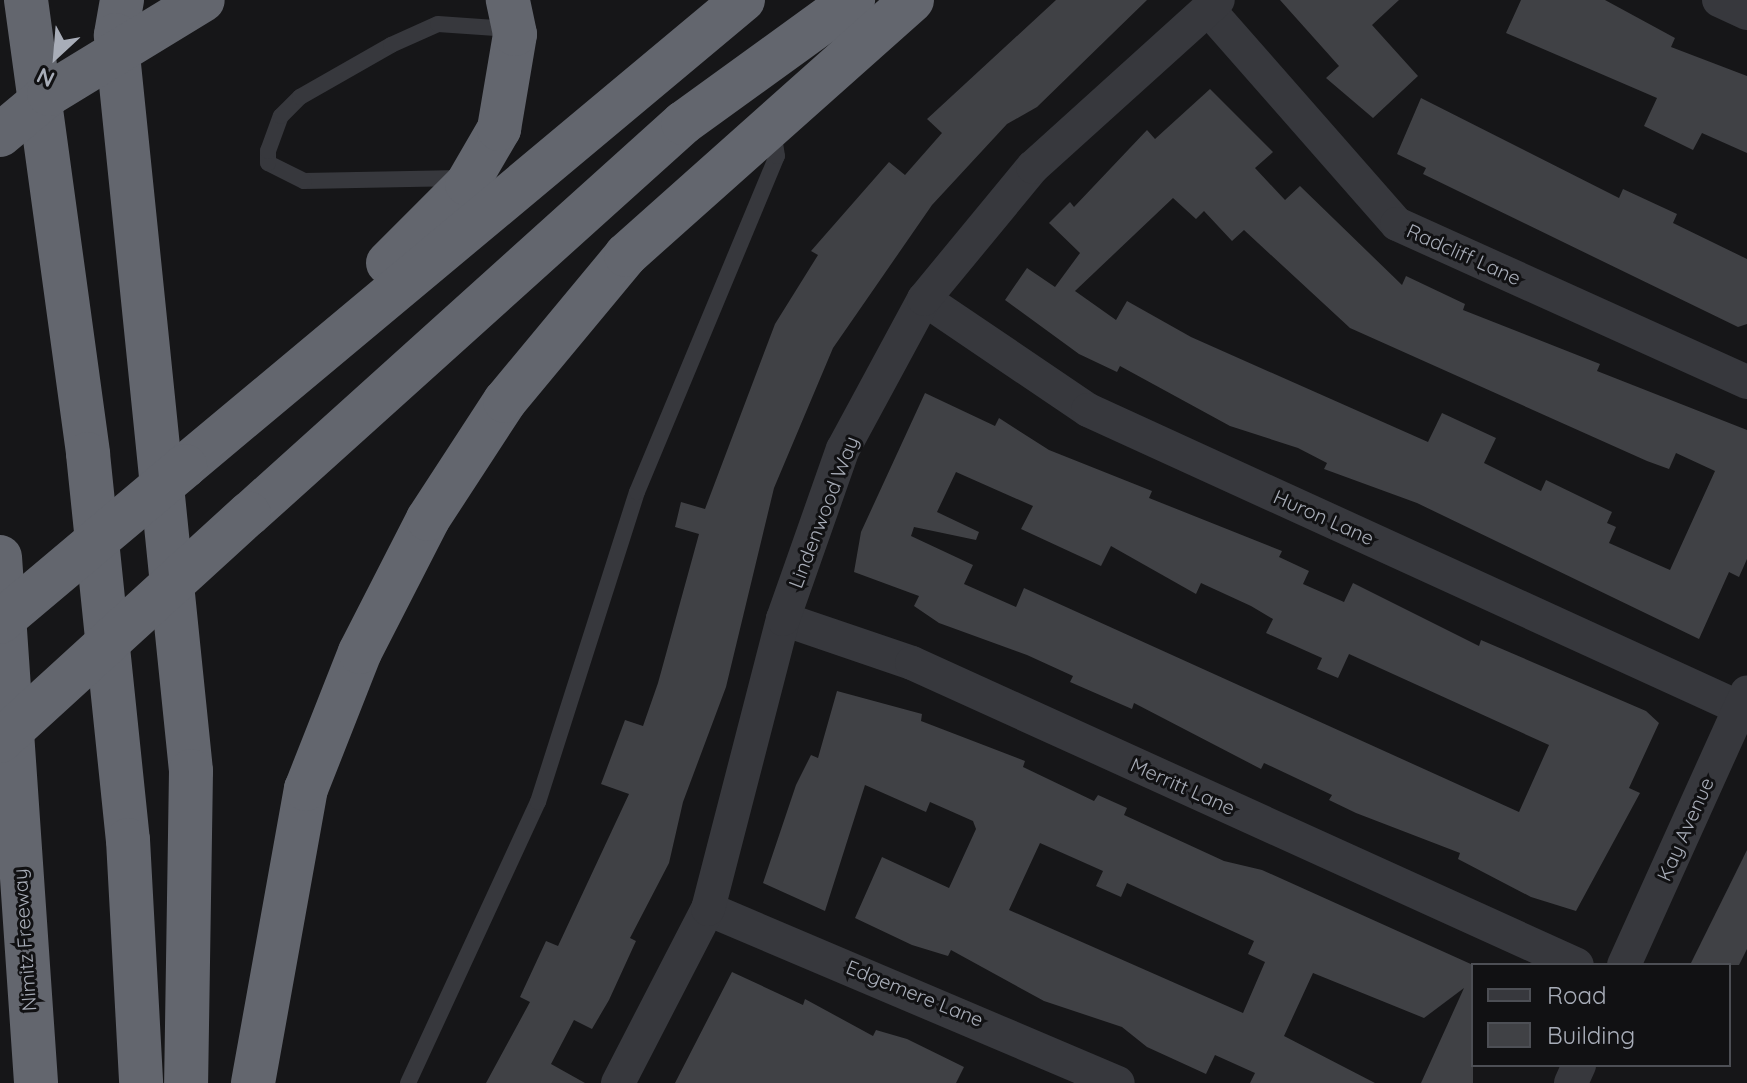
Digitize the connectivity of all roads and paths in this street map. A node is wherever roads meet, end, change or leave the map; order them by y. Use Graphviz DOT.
graph roads {
  1 [pos="26,0"];
  2 [pos="122,0"];
  3 [pos="203,0"];
  4 [pos="743,0"];
  5 [pos="853,0"];
  6 [pos="912,0"];
  7 [pos="1719,0"];
  8 [pos="1213,4"];
  9 [pos="1747,13"];
  10 [pos="511,14"];
  11 [pos="772,125"];
  12 [pos="0,135"];
  13 [pos="471,178"];
  14 [pos="924,299"];
  15 [pos="1747,382"];
  16 [pos="185,466"];
  17 [pos="0,557"];
  18 [pos="783,619"];
  19 [pos="0,622"];
  20 [pos="67,677"];
  21 [pos="1743,700"];
  22 [pos="0,732"];
  23 [pos="0,741"];
  24 [pos="708,909"];
  25 [pos="1573,963"];
  26 [pos="1625,963"];
  27 [pos="36,1083"];
  28 [pos="141,1083"];
  29 [pos="186,1083"];
  30 [pos="253,1083"];
  31 [pos="408,1083"];
  32 [pos="618,1083"];
  33 [pos="1118,1083"];
  1 -- 28 [label="highway"];
  2 -- 29 [label="highway"];
  3 -- 12 [label="highway, bridge"];
  4 -- 16 [label="highway"];
  5 -- 20 [label="highway, bridge"];
  6 -- 11 [label="highway"];
  7 -- 9 [label="street"];
  8 -- 14 [label="street, Lindenwood Way"];
  8 -- 15 [label="street, Radcliff Lane"];
  10 -- 13 [label="highway"];
  10 -- 13 [label="lane"];
  11 -- 30 [label="highway"];
  11 -- 31 [label="lane"];
  13 -- 16 [label="highway"];
  14 -- 18 [label="street, Lindenwood Way"];
  14 -- 21 [label="street, Huron Lane"];
  16 -- 19 [label="highway, bridge"];
  17 -- 27 [label="highway, Nimitz Freeway"];
  18 -- 24 [label="street, Lindenwood Way"];
  18 -- 25 [label="street, Merritt Lane"];
  20 -- 22 [label="highway, bridge"];
  20 -- 23 [label="highway, bridge"];
  21 -- 26 [label="street, Kay Avenue"];
  24 -- 32 [label="street, Lindenwood Way"];
  24 -- 33 [label="street, Edgemere Lane"];
}
